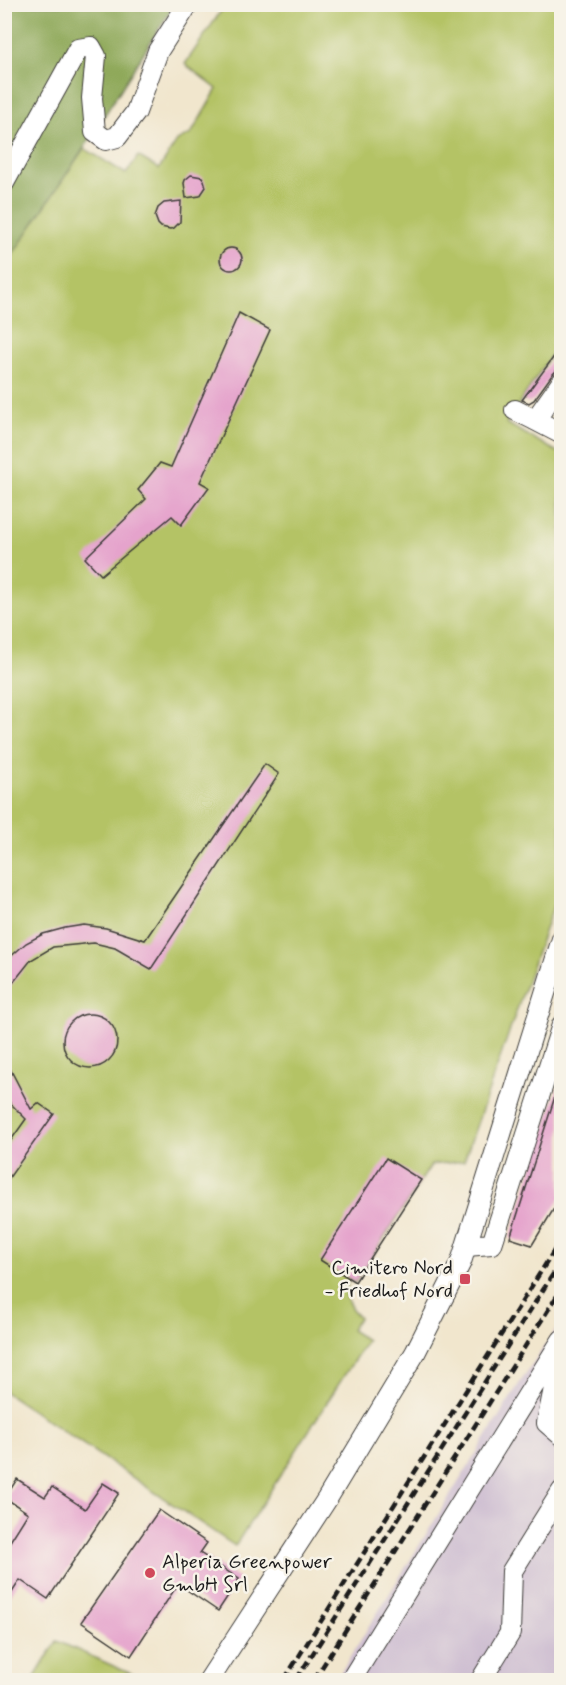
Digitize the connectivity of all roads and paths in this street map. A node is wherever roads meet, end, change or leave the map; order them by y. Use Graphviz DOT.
graph roads {
  1 [pos="188,4"];
  2 [pos="4,183"];
  3 [pos="561,382"];
  4 [pos="515,410"];
  5 [pos="535,420"];
  6 [pos="561,434"];
  7 [pos="561,939"];
  8 [pos="561,1025"];
  9 [pos="526,1054"];
  10 [pos="550,1062"];
  11 [pos="466,1246"];
  12 [pos="561,1340"];
  13 [pos="561,1348"];
  14 [pos="561,1436"];
  15 [pos="561,1491"];
  16 [pos="209,1680"];
  17 [pos="351,1680"];
  18 [pos="481,1680"];
  1 -- 2 [label="street"];
  3 -- 5 [label="street"];
  4 -- 5 [label="street"];
  5 -- 6 [label="street"];
  7 -- 9 [label="street"];
  8 -- 10 [label="street"];
  9 -- 10 [label="street"];
  9 -- 11 [label="street"];
  10 -- 11 [label="street"];
  11 -- 16 [label="street"];
  12 -- 17 [label="street"];
  13 -- 14 [label="street"];
  15 -- 18 [label="street"];
}
